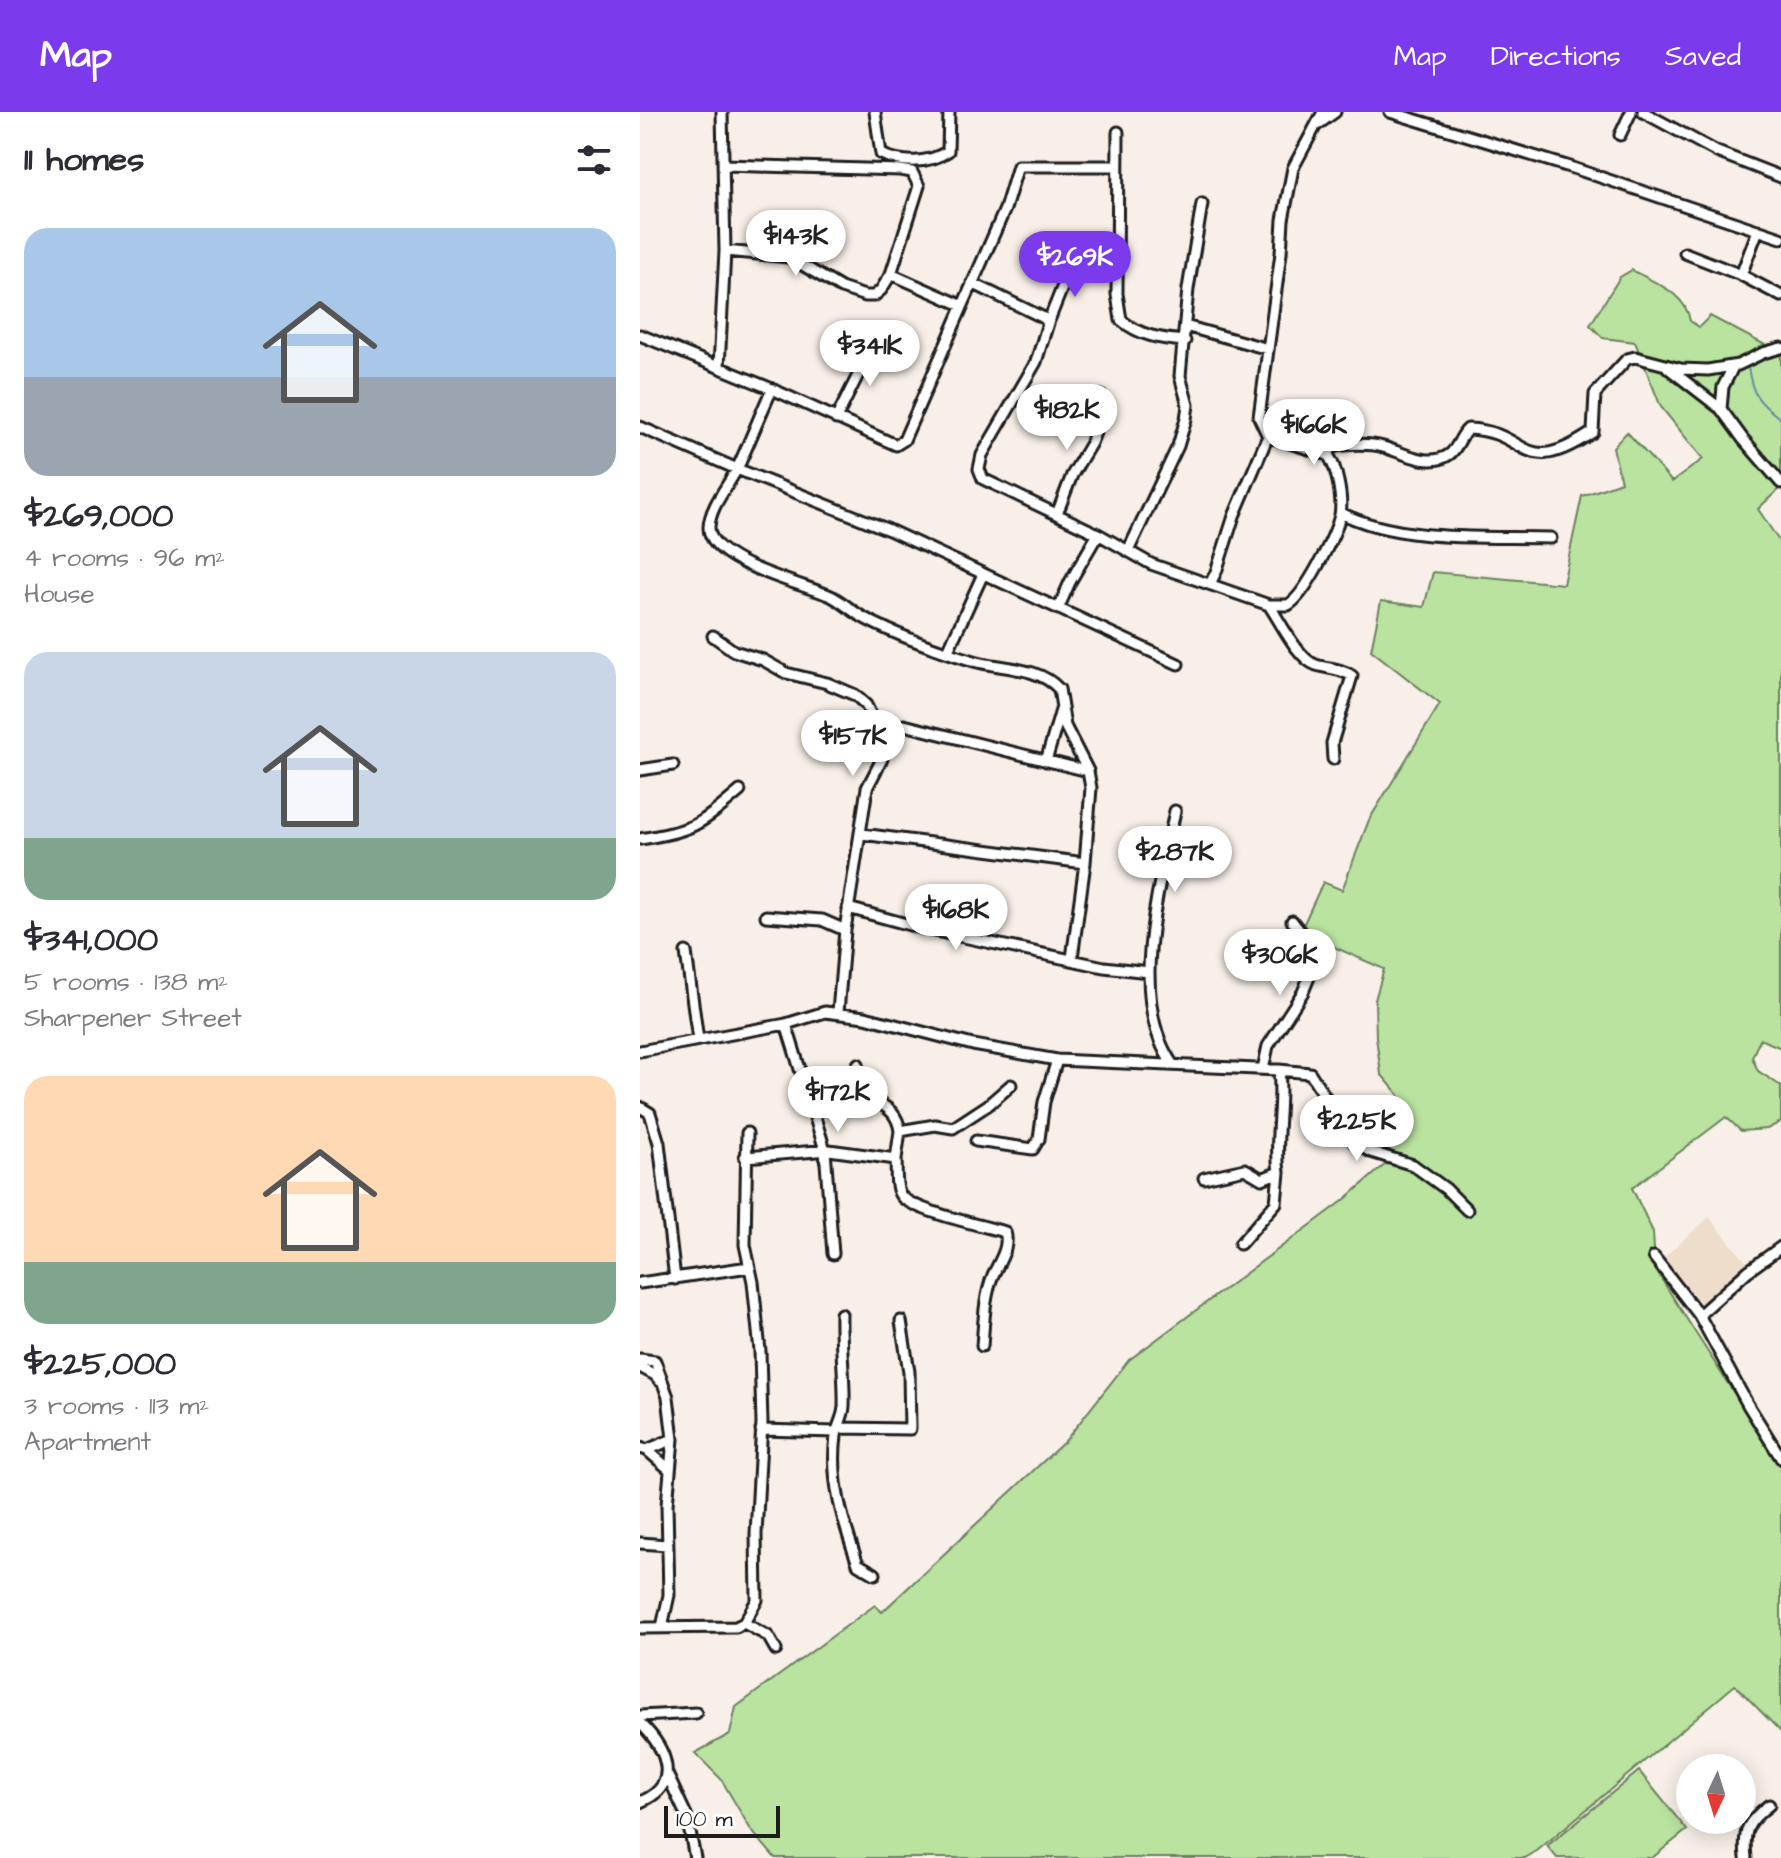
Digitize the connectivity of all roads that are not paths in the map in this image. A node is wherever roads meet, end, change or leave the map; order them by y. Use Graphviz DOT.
graph roads {
  1 [pos="722,112"];
  2 [pos="875,112"];
  3 [pos="949,112"];
  4 [pos="1323,112"];
  5 [pos="1335,112"];
  6 [pos="1390,112"];
  7 [pos="1631,112"];
  8 [pos="1643,112"];
  9 [pos="1317,125"];
  10 [pos="1118,132"];
  11 [pos="1620,135"];
  12 [pos="724,165"];
  13 [pos="1116,166"];
  14 [pos="1781,177"];
  15 [pos="1202,204"];
  16 [pos="1758,230"];
  17 [pos="1781,238"];
  18 [pos="725,251"];
  19 [pos="1685,253"];
  20 [pos="1072,263"];
  21 [pos="891,274"];
  22 [pos="1741,275"];
  23 [pos="972,283"];
  24 [pos="1781,296"];
  25 [pos="961,305"];
  26 [pos="1048,323"];
  27 [pos="1185,326"];
  28 [pos="640,335"];
  29 [pos="1185,341"];
  30 [pos="874,343"];
  31 [pos="1781,348"];
  32 [pos="1268,349"];
  33 [pos="1665,366"];
  34 [pos="719,367"];
  35 [pos="1733,367"];
  36 [pos="772,389"];
  37 [pos="1101,396"];
  38 [pos="1721,409"];
  39 [pos="836,419"];
  40 [pos="640,427"];
  41 [pos="1268,436"];
  42 [pos="1331,459"];
  43 [pos="737,469"];
  44 [pos="1781,483"];
  45 [pos="1341,513"];
  46 [pos="1057,514"];
  47 [pos="1098,534"];
  48 [pos="1551,538"];
  49 [pos="1128,551"];
  50 [pos="983,574"];
  51 [pos="1210,584"];
  52 [pos="1269,605"];
  53 [pos="1058,609"];
  54 [pos="713,636"];
  55 [pos="948,651"];
  56 [pos="1178,664"];
  57 [pos="1061,709"];
  58 [pos="884,749"];
  59 [pos="1333,759"];
  60 [pos="1046,761"];
  61 [pos="673,765"];
  62 [pos="640,770"];
  63 [pos="1088,771"];
  64 [pos="740,791"];
  65 [pos="1175,811"];
  66 [pos="862,834"];
  67 [pos="640,839"];
  68 [pos="1085,863"];
  69 [pos="848,912"];
  70 [pos="766,916"];
  71 [pos="1292,921"];
  72 [pos="832,922"];
  73 [pos="845,930"];
  74 [pos="686,952"];
  75 [pos="1072,958"];
  76 [pos="1149,972"];
  77 [pos="838,1012"];
  78 [pos="786,1024"];
  79 [pos="698,1040"];
  80 [pos="640,1051"];
  81 [pos="1057,1060"];
  82 [pos="858,1064"];
  83 [pos="1173,1065"];
  84 [pos="1263,1069"];
  85 [pos="1279,1070"];
  86 [pos="1011,1085"];
  87 [pos="640,1107"];
  88 [pos="900,1131"];
  89 [pos="747,1133"];
  90 [pos="976,1141"];
  91 [pos="825,1150"];
  92 [pos="745,1157"];
  93 [pos="896,1159"];
  94 [pos="1279,1172"];
  95 [pos="1204,1178"];
  96 [pos="1467,1210"];
  97 [pos="1240,1244"];
  98 [pos="1781,1247"];
  99 [pos="833,1254"];
  100 [pos="1654,1257"];
  101 [pos="749,1267"];
  102 [pos="675,1279"];
  103 [pos="640,1283"];
  104 [pos="841,1314"];
  105 [pos="1699,1315"];
  106 [pos="901,1321"];
  107 [pos="982,1346"];
  108 [pos="640,1359"];
  109 [pos="640,1367"];
  110 [pos="665,1387"];
  111 [pos="761,1430"];
  112 [pos="837,1430"];
  113 [pos="673,1439"];
  114 [pos="643,1449"];
  115 [pos="1781,1458"];
  116 [pos="669,1469"];
  117 [pos="640,1543"];
  118 [pos="667,1545"];
  119 [pos="875,1574"];
  120 [pos="744,1623"];
  121 [pos="662,1627"];
  122 [pos="640,1628"];
  123 [pos="776,1650"];
  124 [pos="696,1713"];
  125 [pos="640,1716"];
  126 [pos="640,1723"];
  127 [pos="667,1774"];
  128 [pos="640,1802"];
  129 [pos="1769,1805"];
  130 [pos="695,1858"];
  131 [pos="1746,1858"];
  1 -- 12 [label="street"];
  2 -- 3 [label="street"];
  4 -- 9 [label="street"];
  5 -- 9 [label="street"];
  6 -- 16 [label="street"];
  7 -- 11 [label="street"];
  8 -- 14 [label="street"];
  9 -- 32 [label="street"];
  10 -- 13 [label="street"];
  12 -- 18 [label="street"];
  12 -- 21 [label="street"];
  13 -- 23 [label="street"];
  13 -- 29 [label="street"];
  15 -- 27 [label="street"];
  16 -- 17 [label="street"];
  16 -- 22 [label="street"];
  18 -- 21 [label="street"];
  18 -- 34 [label="street"];
  19 -- 22 [label="street"];
  20 -- 26 [label="street"];
  21 -- 25 [label="street"];
  22 -- 24 [label="street"];
  23 -- 25 [label="street"];
  23 -- 26 [label="street"];
  25 -- 39 [label="street"];
  26 -- 46 [label="street"];
  27 -- 29 [label="street"];
  27 -- 32 [label="street"];
  28 -- 34 [label="street"];
  29 -- 49 [label="street"];
  30 -- 39 [label="street"];
  31 -- 35 [label="street"];
  32 -- 41 [label="street"];
  33 -- 35 [label="street"];
  33 -- 38 [label="street"];
  33 -- 42 [label="street"];
  34 -- 36 [label="street"];
  35 -- 38 [label="street"];
  36 -- 39 [label="street"];
  36 -- 43 [label="street"];
  37 -- 46 [label="street"];
  38 -- 44 [label="street"];
  40 -- 43 [label="street"];
  41 -- 42 [label="street"];
  41 -- 51 [label="street"];
  42 -- 45 [label="street"];
  43 -- 50 [label="street"];
  43 -- 55 [label="street"];
  45 -- 48 [label="street"];
  45 -- 52 [label="street"];
  46 -- 47 [label="street"];
  47 -- 49 [label="street"];
  47 -- 53 [label="street"];
  49 -- 51 [label="street"];
  50 -- 53 [label="street"];
  50 -- 55 [label="street"];
  51 -- 52 [label="street"];
  52 -- 59 [label="street"];
  53 -- 56 [label="street"];
  54 -- 58 [label="street"];
  55 -- 57 [label="street"];
  57 -- 60 [label="street"];
  57 -- 63 [label="street"];
  58 -- 60 [label="street"];
  58 -- 66 [label="street"];
  60 -- 63 [label="street"];
  61 -- 62 [label="street"];
  63 -- 68 [label="street"];
  64 -- 67 [label="street"];
  65 -- 76 [label="street"];
  66 -- 68 [label="street"];
  66 -- 69 [label="street"];
  68 -- 75 [label="street"];
  69 -- 72 [label="street"];
  69 -- 73 [label="street"];
  69 -- 75 [label="street"];
  70 -- 72 [label="street"];
  71 -- 84 [label="street"];
  72 -- 73 [label="street"];
  73 -- 77 [label="street"];
  74 -- 79 [label="street"];
  75 -- 76 [label="street"];
  76 -- 83 [label="street"];
  77 -- 78 [label="street"];
  77 -- 81 [label="street"];
  78 -- 79 [label="street"];
  78 -- 91 [label="street"];
  79 -- 80 [label="street"];
  81 -- 83 [label="street"];
  81 -- 90 [label="street"];
  82 -- 88 [label="street"];
  83 -- 84 [label="street"];
  84 -- 85 [label="street"];
  85 -- 94 [label="street"];
  85 -- 96 [label="street"];
  86 -- 88 [label="street"];
  87 -- 102 [label="street"];
  88 -- 93 [label="street"];
  89 -- 92 [label="street"];
  91 -- 92 [label="street"];
  91 -- 93 [label="street"];
  91 -- 99 [label="street"];
  92 -- 101 [label="street"];
  93 -- 107 [label="street"];
  94 -- 95 [label="street"];
  94 -- 97 [label="street"];
  98 -- 105 [label="street"];
  100 -- 105 [label="street"];
  101 -- 102 [label="street"];
  101 -- 111 [label="street"];
  102 -- 103 [label="street"];
  104 -- 112 [label="street"];
  105 -- 115 [label="street"];
  106 -- 112 [label="street"];
  108 -- 110 [label="street"];
  109 -- 110 [label="street"];
  110 -- 113 [label="street"];
  111 -- 112 [label="street"];
  111 -- 120 [label="street"];
  112 -- 119 [label="street"];
  113 -- 114 [label="street"];
  113 -- 116 [label="street"];
  114 -- 116 [label="street"];
  116 -- 118 [label="street"];
  117 -- 118 [label="street"];
  118 -- 121 [label="street"];
  120 -- 121 [label="street"];
  120 -- 123 [label="street"];
  121 -- 122 [label="street"];
  124 -- 125 [label="street"];
  126 -- 127 [label="street"];
  127 -- 128 [label="street"];
  127 -- 130 [label="street"];
  129 -- 131 [label="street"];
}
